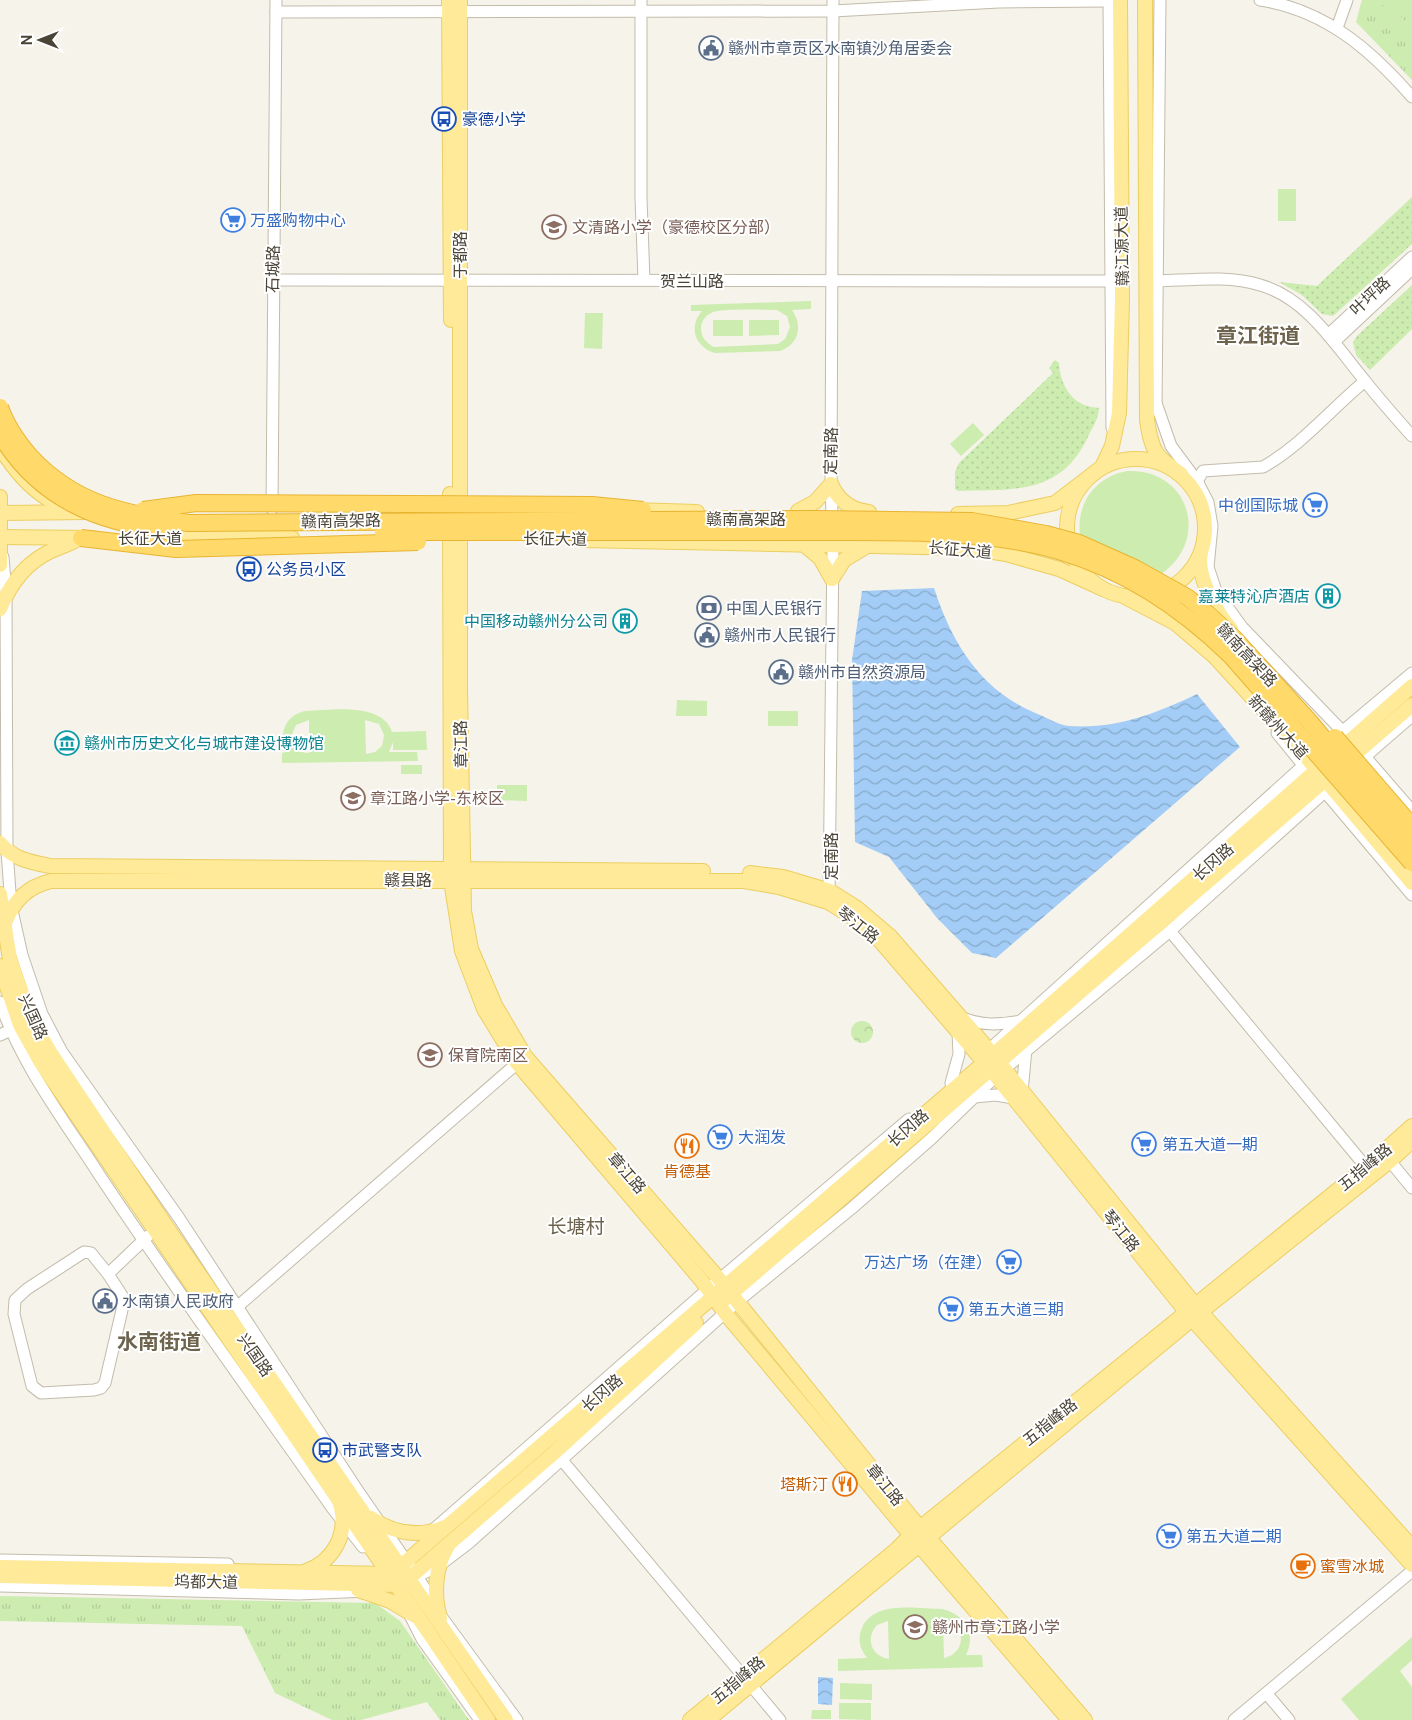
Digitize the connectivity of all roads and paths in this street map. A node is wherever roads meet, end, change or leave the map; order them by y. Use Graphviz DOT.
graph roads {
  1 [pos="276,0"];
  2 [pos="1113,0"];
  3 [pos="1145,0"];
  4 [pos="1160,0"];
  5 [pos="1260,0"];
  6 [pos="1347,0"];
  7 [pos="455,5"];
  8 [pos="641,6"];
  9 [pos="833,6"];
  10 [pos="276,12"];
  11 [pos="1337,28"];
  12 [pos="1412,97"];
  13 [pos="1412,257"];
  14 [pos="1412,269"];
  15 [pos="273,280"];
  16 [pos="455,280"];
  17 [pos="644,280"];
  18 [pos="832,281"];
  19 [pos="1111,281"];
  20 [pos="1158,281"];
  21 [pos="1331,338"];
  22 [pos="1365,381"];
  23 [pos="1156,403"];
  24 [pos="0,407"];
  25 [pos="0,434"];
  26 [pos="1412,436"];
  27 [pos="0,446"];
  28 [pos="1112,446"];
  29 [pos="1155,450"];
  30 [pos="1181,474"];
  31 [pos="1090,476"];
  32 [pos="831,484"];
  33 [pos="1195,484"];
  34 [pos="0,497"];
  35 [pos="272,509"];
  36 [pos="142,510"];
  37 [pos="455,510"];
  38 [pos="798,511"];
  39 [pos="79,512"];
  40 [pos="831,512"];
  41 [pos="869,512"];
  42 [pos="1,513"];
  43 [pos="725,519"];
  44 [pos="613,532"];
  45 [pos="1,537"];
  46 [pos="81,538"];
  47 [pos="455,538"];
  48 [pos="1204,540"];
  49 [pos="802,543"];
  50 [pos="832,544"];
  51 [pos="871,544"];
  52 [pos="0,565"];
  53 [pos="832,579"];
  54 [pos="1103,589"];
  55 [pos="6,594"];
  56 [pos="1122,596"];
  57 [pos="0,609"];
  58 [pos="1234,638"];
  59 [pos="1412,674"];
  60 [pos="1412,686"];
  61 [pos="1412,705"];
  62 [pos="1412,716"];
  63 [pos="1354,744"];
  64 [pos="1343,755"];
  65 [pos="1317,774"];
  66 [pos="1412,811"];
  67 [pos="1412,826"];
  68 [pos="1412,836"];
  69 [pos="1412,846"];
  70 [pos="3,847"];
  71 [pos="1412,863"];
  72 [pos="1412,873"];
  73 [pos="458,875"];
  74 [pos="1412,883"];
  75 [pos="0,894"];
  76 [pos="1412,896"];
  77 [pos="829,897"];
  78 [pos="11,906"];
  79 [pos="5,923"];
  80 [pos="1170,931"];
  81 [pos="0,966"];
  82 [pos="0,1002"];
  83 [pos="960,1017"];
  84 [pos="1021,1021"];
  85 [pos="10,1030"];
  86 [pos="958,1032"];
  87 [pos="1026,1049"];
  88 [pos="521,1060"];
  89 [pos="992,1063"];
  90 [pos="952,1083"];
  91 [pos="1018,1095"];
  92 [pos="974,1097"];
  93 [pos="1412,1126"];
  94 [pos="1412,1141"];
  95 [pos="1390,1161"];
  96 [pos="1366,1167"];
  97 [pos="1412,1188"];
  98 [pos="154,1230"];
  99 [pos="144,1240"];
  100 [pos="108,1274"];
  101 [pos="728,1290"];
  102 [pos="716,1301"];
  103 [pos="237,1306"];
  104 [pos="1193,1311"];
  105 [pos="561,1458"];
  106 [pos="338,1499"];
  107 [pos="365,1513"];
  108 [pos="343,1521"];
  109 [pos="450,1524"];
  110 [pos="382,1525"];
  111 [pos="432,1531"];
  112 [pos="919,1536"];
  113 [pos="451,1541"];
  114 [pos="1412,1548"];
  115 [pos="0,1560"];
  116 [pos="441,1564"];
  117 [pos="1412,1565"];
  118 [pos="0,1566"];
  119 [pos="315,1567"];
  120 [pos="1412,1571"];
  121 [pos="298,1573"];
  122 [pos="399,1575"];
  123 [pos="0,1576"];
  124 [pos="313,1584"];
  125 [pos="0,1586"];
  126 [pos="362,1591"];
  127 [pos="408,1611"];
  128 [pos="438,1612"];
  129 [pos="425,1630"];
  130 [pos="446,1633"];
  131 [pos="747,1681"];
  132 [pos="1267,1694"];
  133 [pos="480,1720"];
  134 [pos="488,1720"];
  135 [pos="506,1720"];
  136 [pos="516,1720"];
  137 [pos="690,1720"];
  138 [pos="708,1720"];
  139 [pos="780,1720"];
  140 [pos="1069,1720"];
  141 [pos="1085,1720"];
  142 [pos="1234,1720"];
  143 [pos="1289,1720"];
  1 -- 10 [label="street, 石城路"];
  2 -- 9 [label="street"];
  2 -- 19 [label="street"];
  2 -- 28 [label="main road, 赣江源大道"];
  3 -- 29 [label="main road, 赣江源大道"];
  4 -- 20 [label="street"];
  5 -- 11 [label="street"];
  6 -- 11 [label="street"];
  7 -- 8 [label="street"];
  7 -- 10 [label="street"];
  7 -- 16 [label="main road, 于都路"];
  8 -- 9 [label="street"];
  8 -- 17 [label="street"];
  9 -- 18 [label="street, 定南路"];
  10 -- 15 [label="street, 石城路"];
  11 -- 12 [label="street"];
  13 -- 21 [label="street, 叶坪路"];
  14 -- 21 [label="street, 叶坪路"];
  15 -- 16 [label="street, 贺兰山路"];
  15 -- 35 [label="street, 石城路"];
  16 -- 17 [label="street, 贺兰山路"];
  16 -- 37 [label="main road, 于都路"];
  17 -- 18 [label="street, 贺兰山路"];
  18 -- 19 [label="street, 贺兰山路"];
  18 -- 32 [label="street, 定南路"];
  19 -- 28 [label="street"];
  20 -- 21 [label="street"];
  20 -- 23 [label="street"];
  21 -- 22 [label="street"];
  22 -- 26 [label="street"];
  22 -- 33 [label="street"];
  23 -- 29 [label="street"];
  23 -- 33 [label="street"];
  24 -- 43 [label="highway, 赣南高架路, bridge"];
  25 -- 44 [label="highway, 赣南高架路, bridge"];
  27 -- 39 [label="main road"];
  28 -- 31 [label="main road, 赣江源大道"];
  29 -- 30 [label="main road, 赣江源大道"];
  30 -- 31 [label="main road"];
  30 -- 33 [label="main road"];
  31 -- 41 [label="main road, 长征大道"];
  31 -- 54 [label="main road"];
  32 -- 38 [label="main road"];
  32 -- 40 [label="street, 定南路"];
  32 -- 41 [label="main road"];
  33 -- 48 [label="main road"];
  33 -- 63 [label="street"];
  34 -- 42 [label="main road"];
  35 -- 36 [label="main road, 长征大道"];
  35 -- 37 [label="main road, 长征大道"];
  36 -- 39 [label="main road, 长征大道"];
  36 -- 43 [label="highway, bridge"];
  37 -- 38 [label="main road, 长征大道"];
  37 -- 47 [label="main road, 章江路"];
  38 -- 40 [label="main road, 长征大道"];
  39 -- 42 [label="main road, 长征大道"];
  40 -- 41 [label="main road, 长征大道"];
  40 -- 50 [label="street, 定南路"];
  42 -- 45 [label="main road"];
  43 -- 58 [label="highway, 赣南高架路, bridge"];
  44 -- 46 [label="highway, bridge"];
  44 -- 65 [label="highway, 赣南高架路, bridge"];
  45 -- 46 [label="main road, 长征大道"];
  45 -- 52 [label="main road"];
  45 -- 55 [label="street"];
  46 -- 47 [label="main road, 长征大道"];
  46 -- 55 [label="main road"];
  47 -- 49 [label="main road, 长征大道"];
  47 -- 73 [label="main road, 章江路"];
  48 -- 56 [label="main road"];
  48 -- 64 [label="main road, 新赣州大道"];
  49 -- 50 [label="main road, 长征大道"];
  49 -- 53 [label="main road"];
  50 -- 51 [label="main road, 长征大道"];
  50 -- 53 [label="street, 定南路"];
  51 -- 53 [label="main road"];
  51 -- 54 [label="main road, 长征大道"];
  53 -- 77 [label="street, 定南路"];
  54 -- 56 [label="main road"];
  55 -- 57 [label="main road"];
  55 -- 70 [label="street"];
  56 -- 65 [label="main road, 新赣州大道"];
  58 -- 67 [label="highway, bridge"];
  58 -- 69 [label="highway, 赣南高架路, bridge"];
  59 -- 63 [label="street"];
  60 -- 63 [label="main road, 长冈路"];
  61 -- 63 [label="main road, 长冈路"];
  62 -- 63 [label="street"];
  63 -- 64 [label="main road, 长冈路"];
  63 -- 64 [label="street"];
  63 -- 66 [label="street"];
  64 -- 65 [label="main road, 长冈路"];
  64 -- 65 [label="street"];
  64 -- 68 [label="main road, 新赣州大道"];
  65 -- 71 [label="highway, 赣南高架路, bridge"];
  65 -- 72 [label="highway, bridge"];
  65 -- 74 [label="main road, 新赣州大道"];
  65 -- 76 [label="street"];
  65 -- 80 [label="street"];
  65 -- 84 [label="street"];
  65 -- 89 [label="main road, 长冈路"];
  70 -- 73 [label="main road, 赣县路"];
  70 -- 78 [label="street"];
  73 -- 77 [label="main road, 赣县路"];
  73 -- 78 [label="main road, 赣县路"];
  73 -- 88 [label="main road, 章江路"];
  75 -- 79 [label="main road, 兴国路"];
  77 -- 83 [label="main road, 琴江路"];
  77 -- 86 [label="main road, 琴江路"];
  78 -- 79 [label="main road"];
  78 -- 103 [label="street"];
  79 -- 107 [label="main road, 兴国路"];
  80 -- 87 [label="street"];
  80 -- 96 [label="street"];
  81 -- 85 [label="main road, 兴国路"];
  82 -- 85 [label="street"];
  83 -- 84 [label="street"];
  83 -- 89 [label="main road, 琴江路"];
  84 -- 89 [label="street"];
  85 -- 98 [label="main road, 兴国路"];
  85 -- 99 [label="street"];
  86 -- 89 [label="main road, 琴江路"];
  86 -- 90 [label="street"];
  87 -- 89 [label="street"];
  87 -- 91 [label="street"];
  88 -- 101 [label="main road, 章江路"];
  88 -- 102 [label="main road, 章江路"];
  88 -- 103 [label="street"];
  89 -- 90 [label="street"];
  89 -- 91 [label="main road, 琴江路"];
  89 -- 92 [label="street"];
  89 -- 101 [label="main road, 长冈路"];
  90 -- 101 [label="street"];
  91 -- 92 [label="street"];
  91 -- 104 [label="main road, 琴江路"];
  92 -- 101 [label="street"];
  93 -- 96 [label="main road, 五指峰路"];
  94 -- 95 [label="main road, 五指峰路"];
  95 -- 97 [label="street"];
  95 -- 104 [label="main road, 五指峰路"];
  96 -- 104 [label="main road, 五指峰路"];
  98 -- 99 [label="street"];
  98 -- 106 [label="main road, 兴国路"];
  99 -- 100 [label="street"];
  99 -- 108 [label="street"];
  100 -- 100 [label="street"];
  101 -- 102 [label="main road, 长冈路"];
  101 -- 102 [label="street"];
  101 -- 112 [label="main road, 章江路"];
  102 -- 105 [label="street"];
  102 -- 109 [label="main road, 长冈路"];
  102 -- 111 [label="street"];
  102 -- 112 [label="main road, 章江路"];
  102 -- 113 [label="main road, 长冈路"];
  103 -- 110 [label="street"];
  104 -- 112 [label="main road, 五指峰路"];
  104 -- 114 [label="main road, 琴江路"];
  104 -- 117 [label="main road, 琴江路"];
  105 -- 116 [label="street"];
  105 -- 131 [label="street"];
  106 -- 108 [label="main road"];
  106 -- 122 [label="main road, 兴国路"];
  107 -- 110 [label="main road"];
  107 -- 122 [label="main road, 兴国路"];
  108 -- 119 [label="main road"];
  108 -- 122 [label="street"];
  109 -- 111 [label="main road"];
  109 -- 122 [label="main road, 长冈路"];
  110 -- 111 [label="main road"];
  110 -- 122 [label="street"];
  111 -- 122 [label="street"];
  112 -- 131 [label="main road, 五指峰路"];
  112 -- 140 [label="main road, 章江路"];
  112 -- 141 [label="main road, 章江路"];
  113 -- 116 [label="main road"];
  113 -- 122 [label="main road, 长冈路"];
  115 -- 119 [label="street"];
  116 -- 122 [label="street"];
  116 -- 128 [label="main road"];
  118 -- 121 [label="main road, 坞都大道"];
  119 -- 121 [label="main road"];
  119 -- 122 [label="street"];
  120 -- 132 [label="street"];
  121 -- 122 [label="main road, 坞都大道"];
  122 -- 124 [label="main road, 坞都大道"];
  122 -- 126 [label="street"];
  122 -- 127 [label="street"];
  122 -- 128 [label="street"];
  122 -- 129 [label="main road, 兴国路"];
  122 -- 130 [label="main road, 兴国路"];
  123 -- 124 [label="main road, 坞都大道"];
  124 -- 126 [label="main road"];
  125 -- 126 [label="street"];
  126 -- 127 [label="main road"];
  127 -- 129 [label="main road"];
  127 -- 133 [label="street"];
  128 -- 130 [label="main road"];
  128 -- 136 [label="street"];
  129 -- 134 [label="main road, 兴国路"];
  130 -- 135 [label="main road, 兴国路"];
  131 -- 137 [label="main road, 五指峰路"];
  131 -- 138 [label="main road, 五指峰路"];
  131 -- 139 [label="street"];
  132 -- 142 [label="street"];
  132 -- 143 [label="street"];
}
